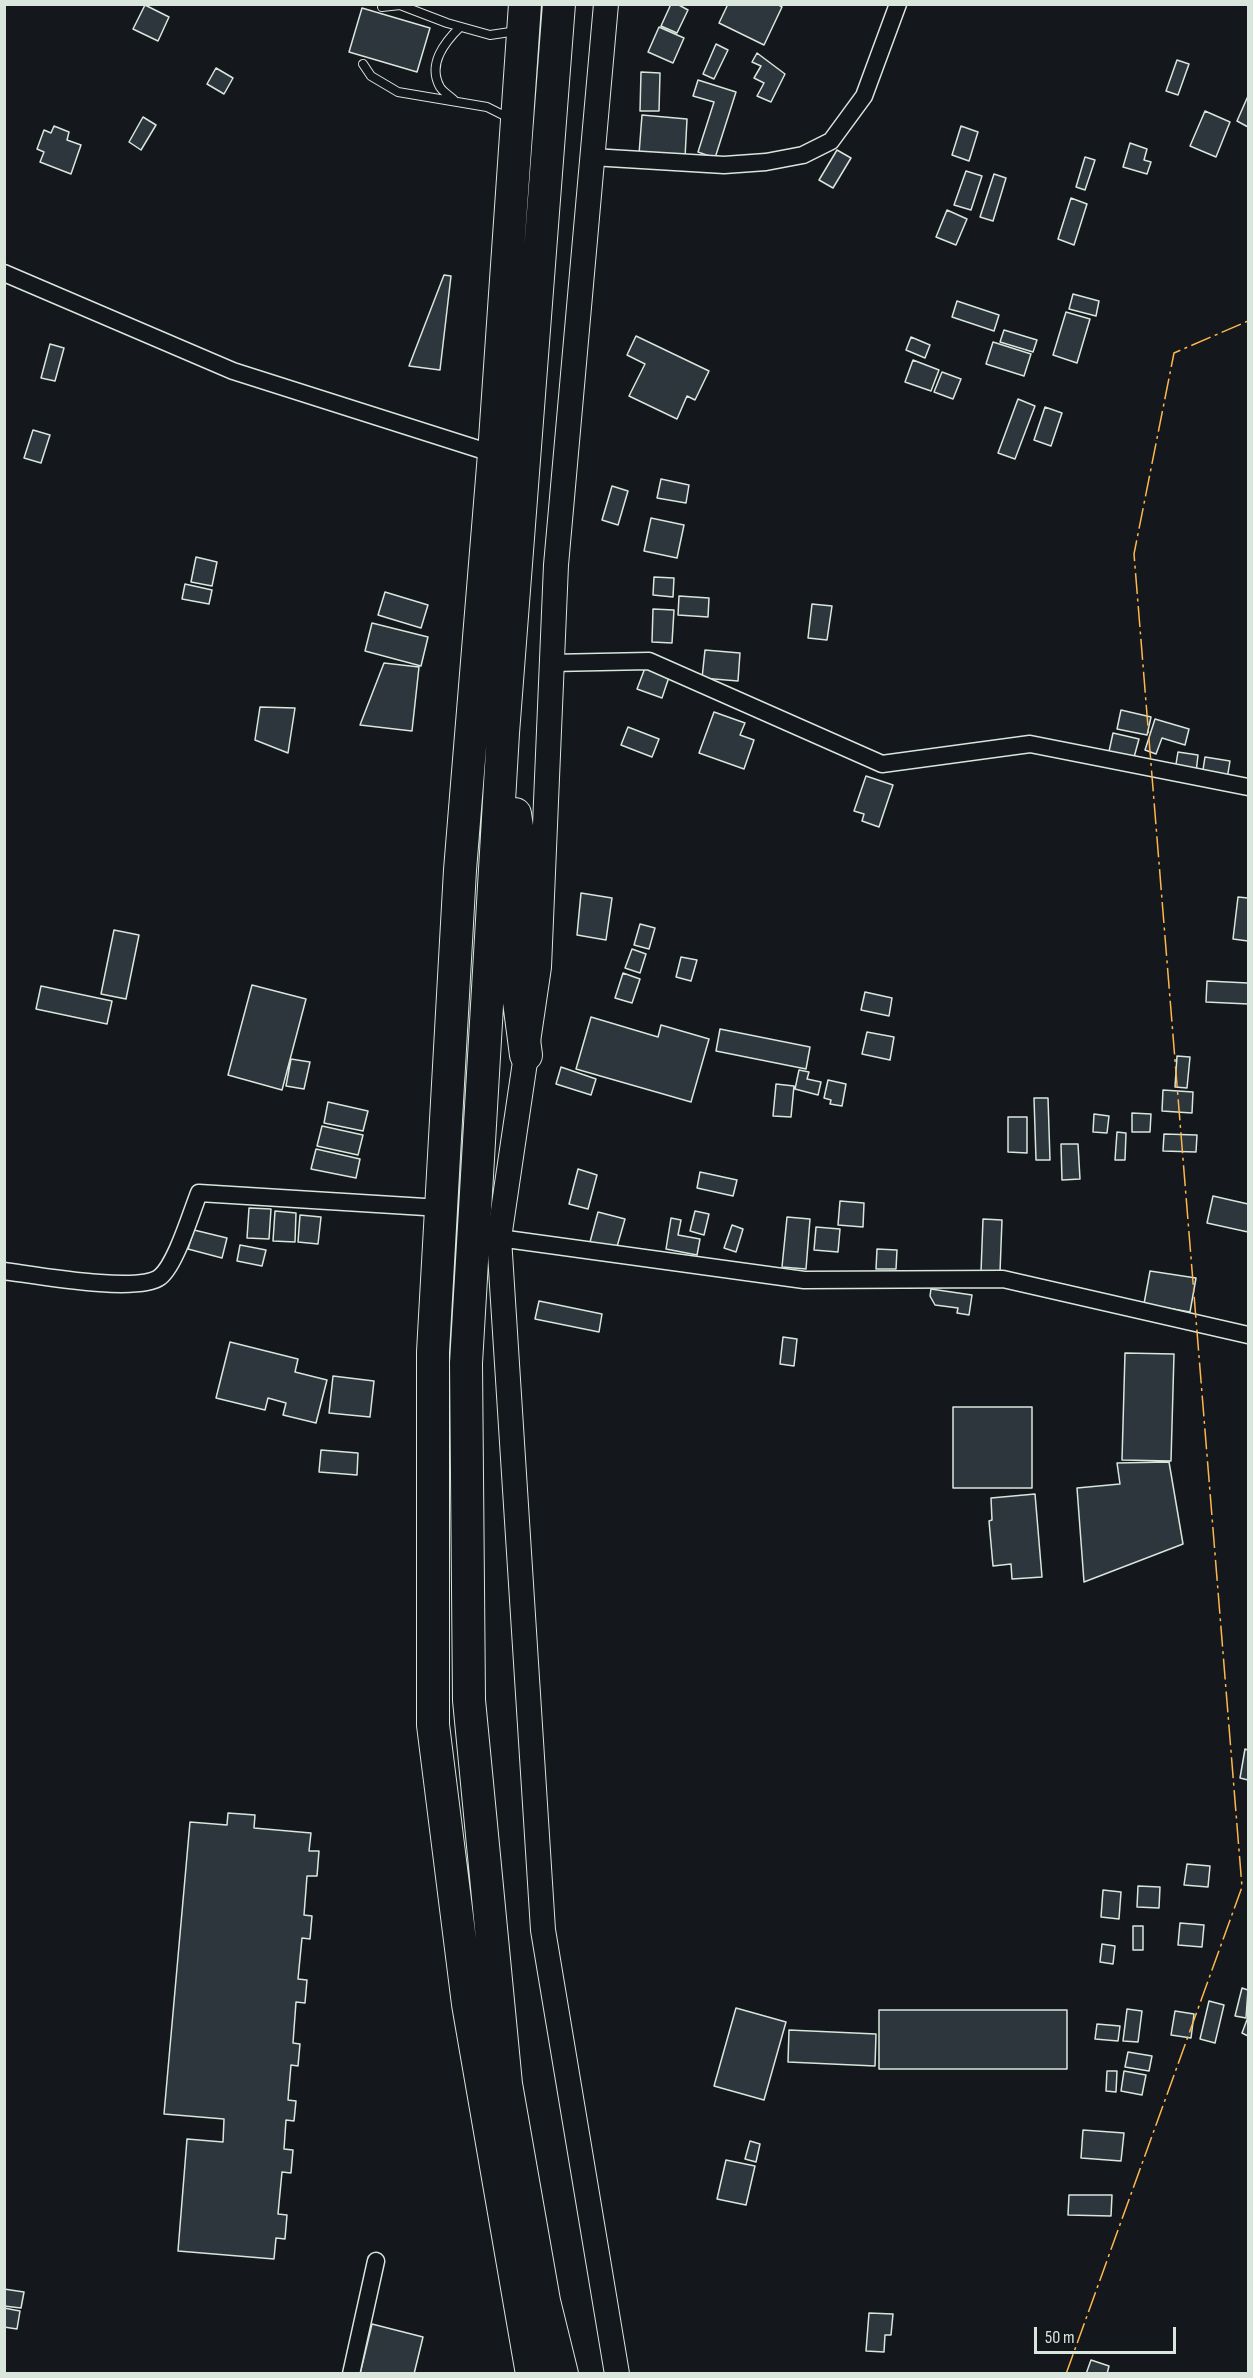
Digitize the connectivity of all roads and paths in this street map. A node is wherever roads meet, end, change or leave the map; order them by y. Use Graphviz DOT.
graph roads {
  1 [pos="559,4"];
  2 [pos="606,4"];
  3 [pos="898,4"];
  4 [pos="382,7"];
  5 [pos="524,17"];
  6 [pos="460,27"];
  7 [pos="363,64"];
  8 [pos="455,100"];
  9 [pos="517,122"];
  10 [pos="592,157"];
  11 [pos="4,273"];
  12 [pos="494,454"];
  13 [pos="551,663"];
  14 [pos="503,733"];
  15 [pos="1248,787"];
  16 [pos="526,1055"];
  17 [pos="441,1208"];
  18 [pos="499,1238"];
  19 [pos="4,1271"];
  20 [pos="1248,1335"];
  21 [pos="376,2261"];
  22 [pos="351,2373"];
  23 [pos="532,2373"];
  24 [pos="562,2373"];
  25 [pos="617,2373"];
  1 -- 14 [label="highway"];
  2 -- 10 [label="street"];
  3 -- 10 [label="street"];
  4 -- 6 [label="lane"];
  5 -- 6 [label="lane"];
  5 -- 9 [label="highway"];
  6 -- 8 [label="lane"];
  7 -- 8 [label="lane"];
  8 -- 9 [label="lane"];
  9 -- 12 [label="highway"];
  10 -- 13 [label="street"];
  11 -- 12 [label="street"];
  12 -- 17 [label="highway"];
  13 -- 15 [label="street"];
  13 -- 16 [label="street"];
  14 -- 16 [label="highway"];
  14 -- 24 [label="highway"];
  16 -- 18 [label="street"];
  17 -- 19 [label="street"];
  17 -- 23 [label="highway"];
  18 -- 20 [label="street"];
  18 -- 25 [label="street"];
  21 -- 22 [label="street"];
}
